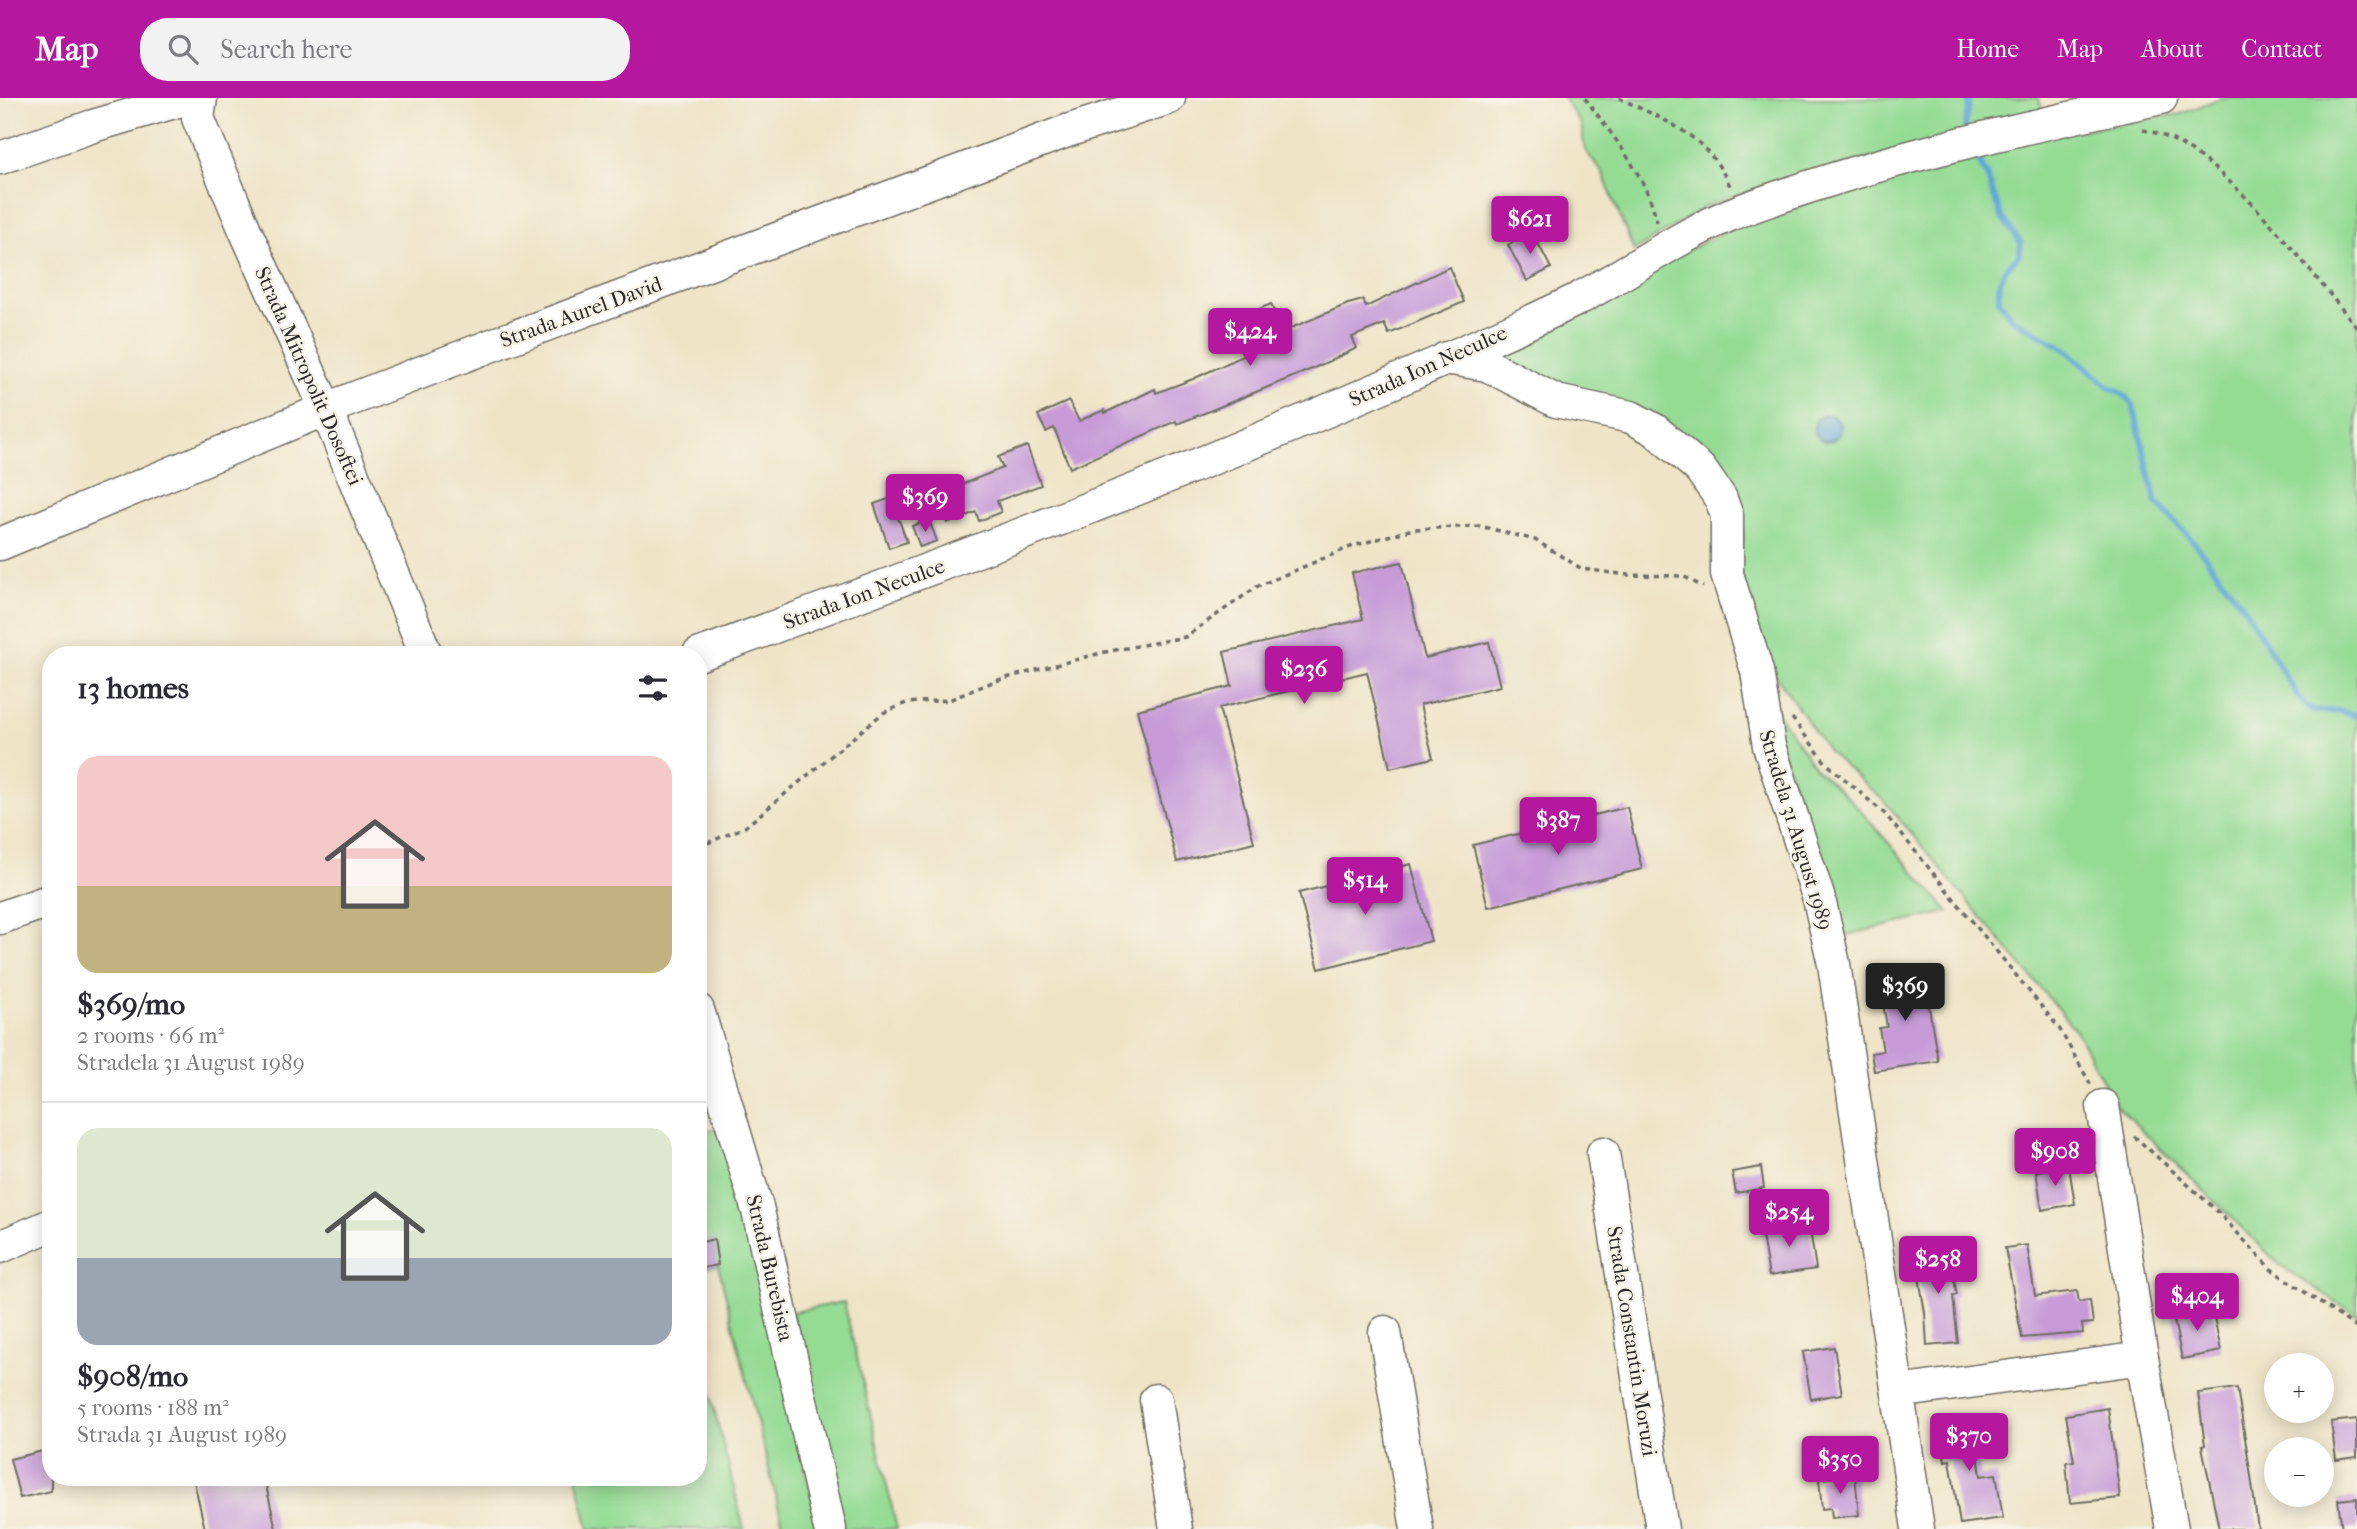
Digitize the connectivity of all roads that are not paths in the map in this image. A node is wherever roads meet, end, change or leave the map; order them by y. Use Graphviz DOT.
graph roads {
  1 [pos="188,98"];
  2 [pos="201,98"];
  3 [pos="1169,98"];
  4 [pos="2161,98"];
  5 [pos="0,158"];
  6 [pos="1446,358"];
  7 [pos="327,409"];
  8 [pos="0,544"];
  9 [pos="423,646"];
  10 [pos="707,652"];
  11 [pos="42,903"];
  12 [pos="0,918"];
  13 [pos="707,1040"];
  14 [pos="2103,1106"];
  15 [pos="1603,1153"];
  16 [pos="42,1229"];
  17 [pos="0,1247"];
  18 [pos="1385,1332"];
  19 [pos="2142,1358"];
  20 [pos="1898,1392"];
  21 [pos="1156,1400"];
  22 [pos="830,1529"];
  23 [pos="1177,1529"];
  24 [pos="1417,1529"];
  25 [pos="1662,1529"];
  26 [pos="1918,1529"];
  27 [pos="2172,1529"];
  1 -- 5 [label="street"];
  2 -- 7 [label="street, Strada Mitropolit Dosoftei"];
  3 -- 7 [label="street, Strada Aurel David"];
  4 -- 6 [label="street, Strada Ion Neculce"];
  6 -- 10 [label="street, Strada Ion Neculce"];
  6 -- 20 [label="street, Stradela 31 August 1989"];
  7 -- 8 [label="street, Strada Aurel David"];
  7 -- 9 [label="street, Strada Mitropolit Dosoftei"];
  11 -- 12 [label="street"];
  13 -- 22 [label="street, Strada Burebista"];
  14 -- 19 [label="street"];
  15 -- 25 [label="street, Strada Constantin Moruzi"];
  16 -- 17 [label="street"];
  18 -- 24 [label="street"];
  19 -- 20 [label="street"];
  19 -- 27 [label="street"];
  20 -- 26 [label="street, Stradela 31 August 1989"];
  21 -- 23 [label="street"];
}
